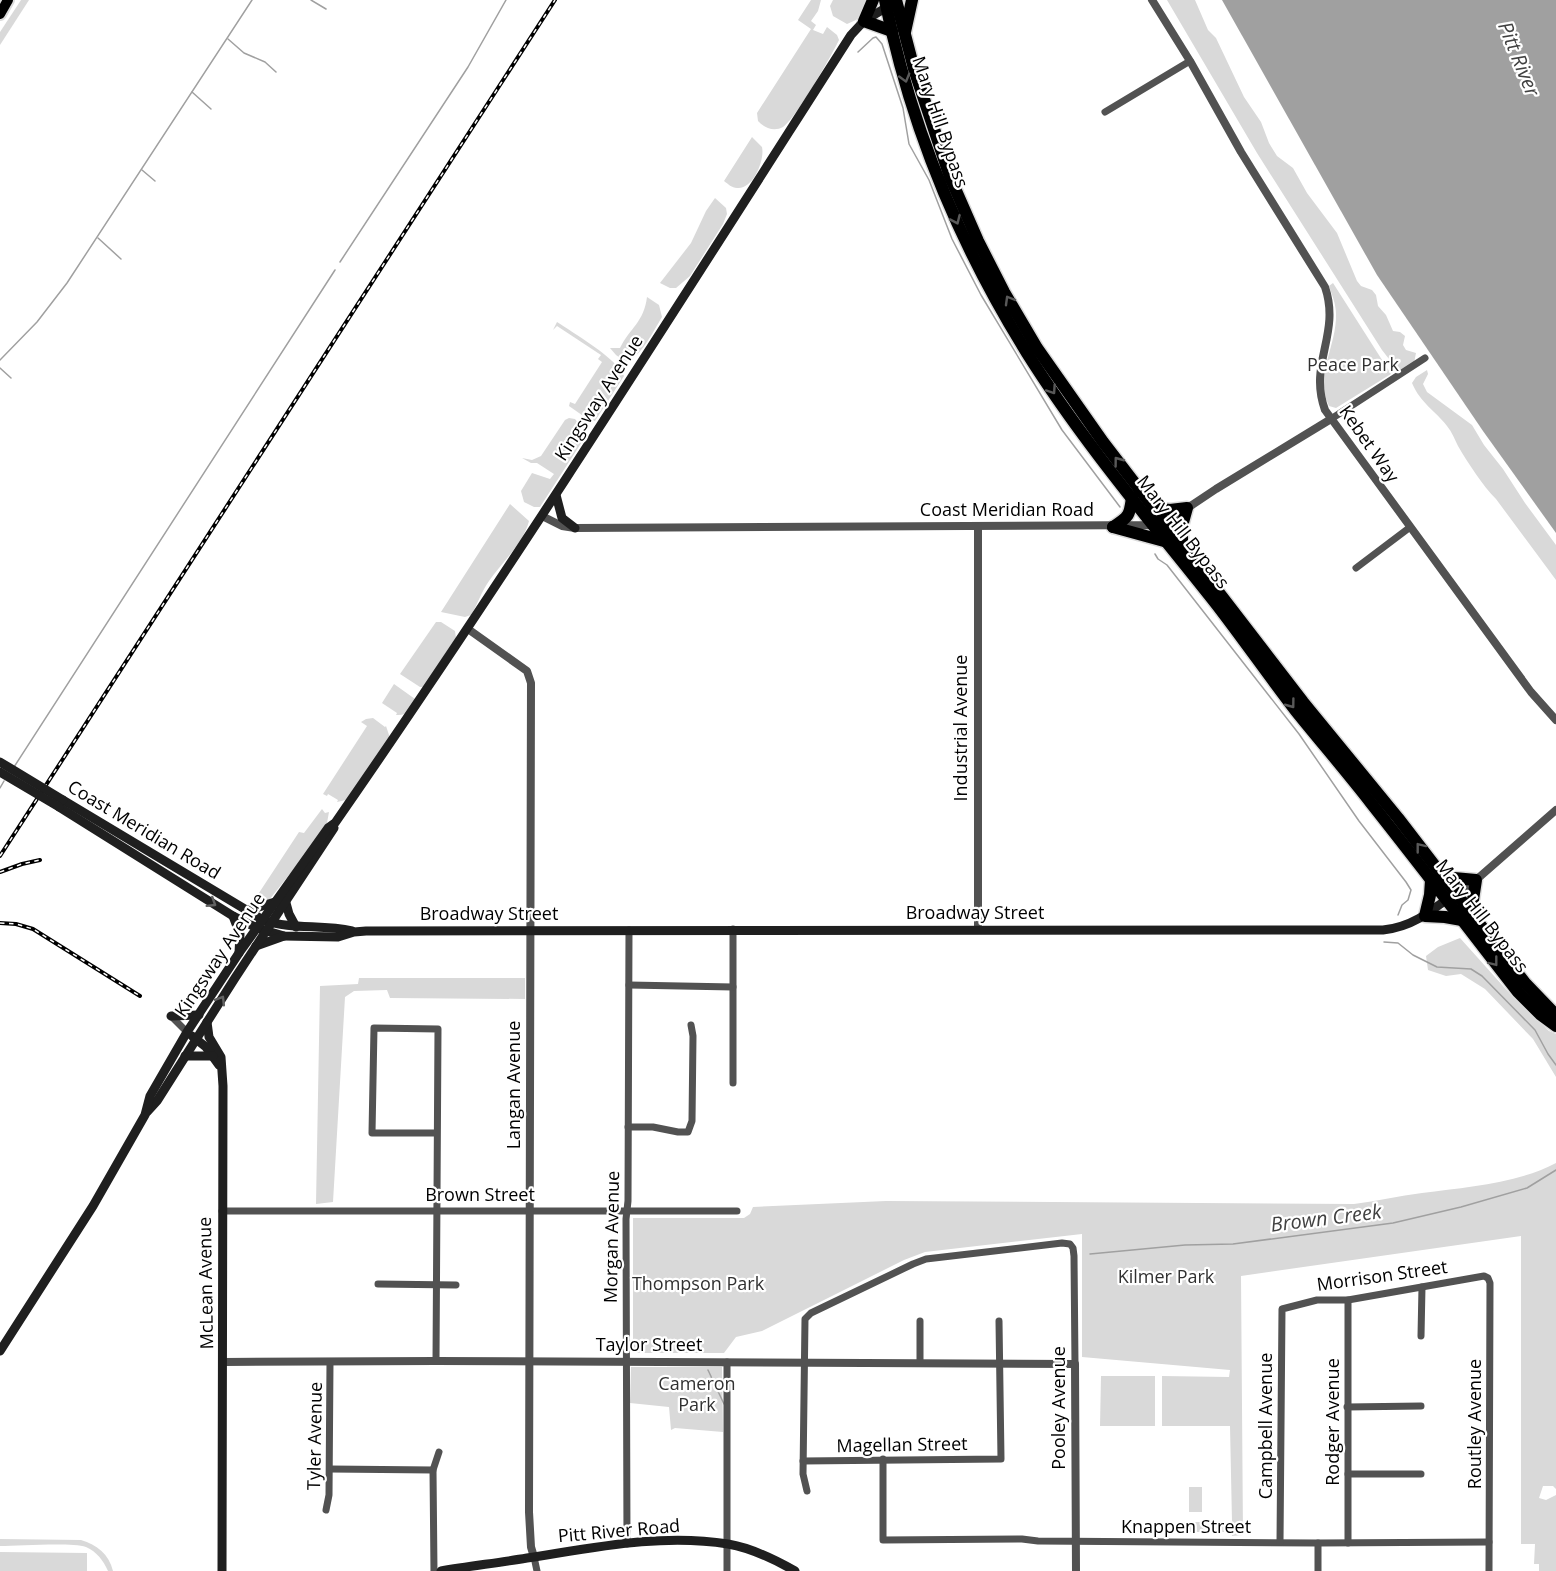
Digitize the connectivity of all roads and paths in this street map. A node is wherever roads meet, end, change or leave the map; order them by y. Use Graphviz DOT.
graph roads {
  1 [pos="8,0"];
  2 [pos="873,0"];
  3 [pos="912,0"];
  4 [pos="1152,0"];
  5 [pos="892,2"];
  6 [pos="0,14"];
  7 [pos="864,21"];
  8 [pos="898,32"];
  9 [pos="1190,61"];
  10 [pos="1105,112"];
  11 [pos="1425,358"];
  12 [pos="1331,419"];
  13 [pos="556,495"];
  14 [pos="1132,497"];
  15 [pos="1154,508"];
  16 [pos="1187,508"];
  17 [pos="542,516"];
  18 [pos="1159,524"];
  19 [pos="978,527"];
  20 [pos="1113,527"];
  21 [pos="575,528"];
  22 [pos="1409,528"];
  23 [pos="1166,541"];
  24 [pos="1182,544"];
  25 [pos="1356,568"];
  26 [pos="468,629"];
  27 [pos="1556,720"];
  28 [pos="0,762"];
  29 [pos="0,772"];
  30 [pos="61,804"];
  31 [pos="1556,810"];
  32 [pos="1437,878"];
  33 [pos="1476,880"];
  34 [pos="1451,896"];
  35 [pos="281,902"];
  36 [pos="246,911"];
  37 [pos="233,916"];
  38 [pos="1425,916"];
  39 [pos="1467,917"];
  40 [pos="264,926"];
  41 [pos="296,927"];
  42 [pos="732,929"];
  43 [pos="978,929"];
  44 [pos="629,930"];
  45 [pos="531,931"];
  46 [pos="354,932"];
  47 [pos="284,936"];
  48 [pos="256,946"];
  49 [pos="239,953"];
  50 [pos="629,985"];
  51 [pos="733,987"];
  52 [pos="199,1015"];
  53 [pos="1556,1015"];
  54 [pos="171,1016"];
  55 [pos="207,1022"];
  56 [pos="691,1025"];
  57 [pos="1556,1026"];
  58 [pos="188,1032"];
  59 [pos="196,1039"];
  60 [pos="185,1056"];
  61 [pos="213,1056"];
  62 [pos="222,1069"];
  63 [pos="733,1083"];
  64 [pos="145,1114"];
  65 [pos="628,1127"];
  66 [pos="437,1133"];
  67 [pos="436,1210"];
  68 [pos="222,1211"];
  69 [pos="530,1211"];
  70 [pos="627,1211"];
  71 [pos="737,1211"];
  72 [pos="1487,1277"];
  73 [pos="378,1284"];
  74 [pos="435,1285"];
  75 [pos="456,1285"];
  76 [pos="1422,1287"];
  77 [pos="1348,1300"];
  78 [pos="1282,1309"];
  79 [pos="920,1321"];
  80 [pos="999,1322"];
  81 [pos="1421,1336"];
  82 [pos="0,1351"];
  83 [pos="436,1361"];
  84 [pos="224,1362"];
  85 [pos="330,1362"];
  86 [pos="529,1362"];
  87 [pos="626,1362"];
  88 [pos="727,1362"];
  89 [pos="804,1362"];
  90 [pos="920,1363"];
  91 [pos="1000,1364"];
  92 [pos="1075,1364"];
  93 [pos="1421,1406"];
  94 [pos="1347,1407"];
  95 [pos="439,1452"];
  96 [pos="883,1459"];
  97 [pos="803,1461"];
  98 [pos="330,1469"];
  99 [pos="433,1470"];
  100 [pos="1348,1474"];
  101 [pos="1422,1474"];
  102 [pos="807,1491"];
  103 [pos="326,1510"];
  104 [pos="1076,1542"];
  105 [pos="1280,1542"];
  106 [pos="1490,1542"];
  107 [pos="1318,1543"];
  108 [pos="1348,1543"];
  109 [pos="627,1544"];
  110 [pos="727,1544"];
  111 [pos="534,1557"];
  112 [pos="456,1570"];
  113 [pos="222,1571"];
  114 [pos="434,1571"];
  115 [pos="441,1571"];
  116 [pos="537,1571"];
  117 [pos="727,1571"];
  118 [pos="795,1571"];
  119 [pos="1076,1571"];
  120 [pos="1318,1571"];
  121 [pos="1489,1571"];
  1 -- 6 [label="main road"];
  2 -- 7 [label="highway"];
  3 -- 8 [label="highway"];
  4 -- 9 [label="street, Kebet Way"];
  5 -- 7 [label="main road, Kingsway Avenue"];
  5 -- 8 [label="highway, Mary Hill Bypass"];
  7 -- 8 [label="highway"];
  7 -- 13 [label="main road, Kingsway Avenue"];
  8 -- 14 [label="highway, Mary Hill Bypass, one-way"];
  15 -- 8 [label="highway, Mary Hill Bypass, one-way"];
  9 -- 10 [label="street"];
  9 -- 12 [label="street, Kebet Way"];
  11 -- 12 [label="street"];
  12 -- 16 [label="street"];
  12 -- 22 [label="street, Kebet Way"];
  13 -- 17 [label="main road, Kingsway Avenue"];
  13 -- 21 [label="main road"];
  14 -- 18 [label="highway, Mary Hill Bypass"];
  14 -- 20 [label="highway"];
  15 -- 16 [label="highway"];
  15 -- 18 [label="highway, Mary Hill Bypass"];
  16 -- 18 [label="street"];
  16 -- 24 [label="highway"];
  17 -- 21 [label="street, Coast Meridian Road"];
  17 -- 26 [label="main road, Kingsway Avenue"];
  18 -- 20 [label="street, Coast Meridian Road"];
  18 -- 23 [label="highway, Mary Hill Bypass"];
  18 -- 24 [label="highway, Mary Hill Bypass"];
  19 -- 20 [label="street, Coast Meridian Road"];
  19 -- 21 [label="street, Coast Meridian Road"];
  19 -- 43 [label="street, Industrial Avenue"];
  20 -- 23 [label="highway"];
  22 -- 25 [label="street"];
  22 -- 27 [label="street, Kebet Way"];
  23 -- 32 [label="highway, Mary Hill Bypass, one-way"];
  32 -- 24 [label="highway, Mary Hill Bypass, one-way"];
  26 -- 35 [label="main road, Kingsway Avenue"];
  26 -- 45 [label="street, Langan Avenue"];
  28 -- 30 [label="main road, Coast Meridian Road, bridge"];
  29 -- 30 [label="main road, Coast Meridian Road, bridge"];
  30 -- 36 [label="main road, Coast Meridian Road"];
  30 -- 37 [label="main road, Coast Meridian Road, one-way"];
  31 -- 33 [label="street, Broadway Street"];
  32 -- 33 [label="highway"];
  32 -- 34 [label="highway, Mary Hill Bypass"];
  32 -- 38 [label="highway"];
  33 -- 34 [label="street, Broadway Street"];
  33 -- 39 [label="highway"];
  34 -- 38 [label="main road, Broadway Street"];
  34 -- 39 [label="highway, Mary Hill Bypass"];
  35 -- 36 [label="main road"];
  35 -- 40 [label="main road, Kingsway Avenue"];
  35 -- 41 [label="main road"];
  36 -- 40 [label="main road, Coast Meridian Road"];
  37 -- 40 [label="main road, Coast Meridian Road"];
  37 -- 49 [label="main road"];
  38 -- 39 [label="highway"];
  38 -- 43 [label="main road, Broadway Street"];
  39 -- 53 [label="highway, Mary Hill Bypass"];
  39 -- 57 [label="highway, Mary Hill Bypass, one-way"];
  40 -- 41 [label="main road, Broadway Street"];
  40 -- 47 [label="main road, Broadway Street"];
  40 -- 48 [label="main road, Kingsway Avenue"];
  40 -- 49 [label="main road, Kingsway Avenue"];
  41 -- 46 [label="main road, Broadway Street"];
  42 -- 43 [label="main road, Broadway Street"];
  42 -- 44 [label="main road, Broadway Street"];
  42 -- 51 [label="street"];
  44 -- 45 [label="main road, Broadway Street"];
  44 -- 50 [label="street, Morgan Avenue"];
  45 -- 46 [label="main road, Broadway Street"];
  45 -- 69 [label="street, Langan Avenue"];
  46 -- 47 [label="main road, Broadway Street"];
  47 -- 48 [label="main road"];
  55 -- 48 [label="main road, Kingsway Avenue, one-way"];
  49 -- 52 [label="main road, Kingsway Avenue"];
  50 -- 51 [label="street"];
  50 -- 65 [label="street, Morgan Avenue"];
  51 -- 63 [label="street"];
  52 -- 54 [label="main road"];
  52 -- 58 [label="main road, Kingsway Avenue"];
  54 -- 58 [label="street"];
  55 -- 59 [label="main road, Kingsway Avenue"];
  55 -- 62 [label="main road"];
  56 -- 65 [label="street"];
  58 -- 59 [label="main road"];
  58 -- 64 [label="main road, Kingsway Avenue"];
  59 -- 60 [label="main road, Kingsway Avenue"];
  59 -- 61 [label="main road"];
  60 -- 61 [label="main road"];
  60 -- 64 [label="main road, Kingsway Avenue"];
  61 -- 62 [label="main road"];
  62 -- 68 [label="main road, McLean Avenue"];
  64 -- 82 [label="main road, Kingsway Avenue"];
  65 -- 70 [label="street, Morgan Avenue"];
  66 -- 66 [label="street"];
  66 -- 67 [label="street"];
  67 -- 68 [label="street, Brown Street"];
  67 -- 69 [label="street, Brown Street"];
  67 -- 74 [label="street"];
  68 -- 84 [label="main road, McLean Avenue"];
  69 -- 70 [label="street, Brown Street"];
  69 -- 86 [label="street, Langan Avenue"];
  70 -- 71 [label="street, Brown Street"];
  70 -- 87 [label="street, Morgan Avenue"];
  72 -- 76 [label="street, Morrison Street"];
  72 -- 106 [label="street, Routley Avenue"];
  73 -- 74 [label="street"];
  74 -- 75 [label="street"];
  74 -- 83 [label="street"];
  76 -- 77 [label="street, Morrison Street"];
  76 -- 81 [label="street"];
  77 -- 78 [label="street, Morrison Street"];
  77 -- 94 [label="street, Rodger Avenue"];
  78 -- 105 [label="street, Campbell Avenue"];
  79 -- 90 [label="street"];
  80 -- 91 [label="street"];
  83 -- 85 [label="street, Taylor Street"];
  83 -- 86 [label="street, Taylor Street"];
  84 -- 85 [label="street, Taylor Street"];
  84 -- 113 [label="main road, McLean Avenue"];
  85 -- 98 [label="street, Tyler Avenue"];
  86 -- 87 [label="street, Taylor Street"];
  86 -- 111 [label="street, Langan Avenue"];
  87 -- 88 [label="street, Taylor Street"];
  87 -- 109 [label="street, Morgan Avenue"];
  88 -- 89 [label="street, Taylor Street"];
  88 -- 110 [label="street"];
  89 -- 90 [label="street, Taylor Street"];
  89 -- 92 [label="street, Pooley Avenue"];
  89 -- 97 [label="street"];
  90 -- 91 [label="street, Taylor Street"];
  91 -- 92 [label="street, Taylor Street"];
  91 -- 96 [label="street, Magellan Street"];
  92 -- 104 [label="street, Pooley Avenue"];
  93 -- 94 [label="street"];
  94 -- 100 [label="street, Rodger Avenue"];
  95 -- 99 [label="street"];
  96 -- 97 [label="street, Magellan Street"];
  96 -- 104 [label="street, Knappen Street"];
  97 -- 102 [label="street"];
  98 -- 99 [label="street"];
  98 -- 103 [label="street, Tyler Avenue"];
  99 -- 114 [label="street"];
  100 -- 101 [label="street"];
  100 -- 108 [label="street, Rodger Avenue"];
  104 -- 105 [label="street, Knappen Street"];
  104 -- 119 [label="street, Pooley Avenue"];
  105 -- 107 [label="street, Knappen Street"];
  106 -- 108 [label="street, Knappen Street"];
  106 -- 121 [label="street, Routley Avenue"];
  107 -- 108 [label="street, Knappen Street"];
  107 -- 120 [label="street"];
  109 -- 110 [label="main road, Pitt River Road"];
  109 -- 111 [label="main road, Pitt River Road"];
  110 -- 117 [label="street"];
  110 -- 118 [label="main road, Pitt River Road"];
  111 -- 112 [label="main road, Pitt River Road"];
  111 -- 116 [label="street, Langan Avenue"];
  112 -- 115 [label="main road, Pitt River Road"];
}
